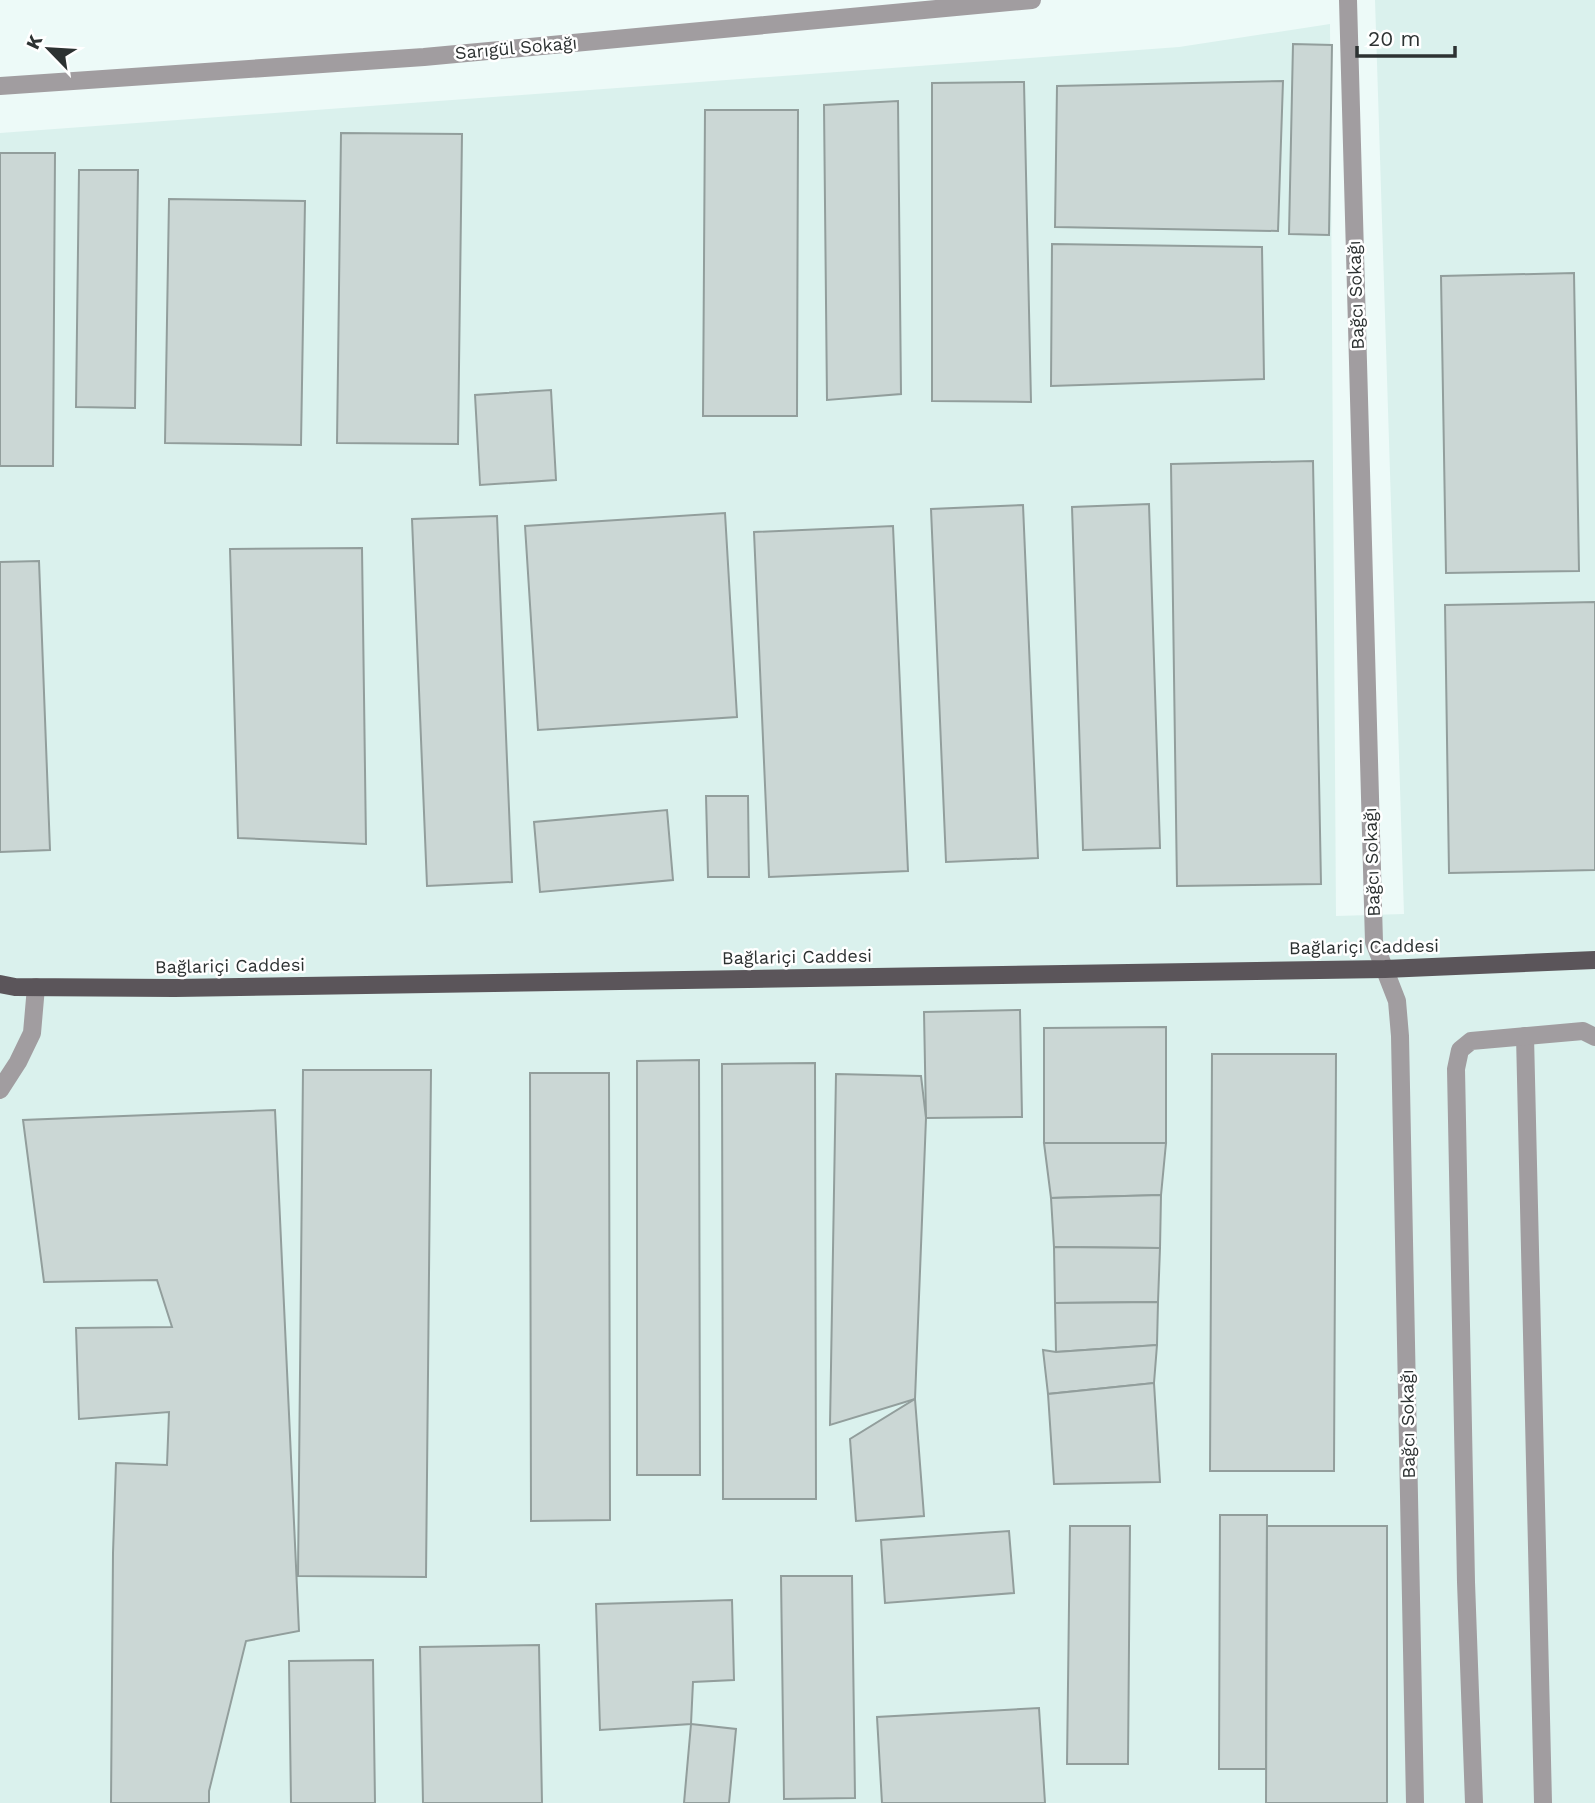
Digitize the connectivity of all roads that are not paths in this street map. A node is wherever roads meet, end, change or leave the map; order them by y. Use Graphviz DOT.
graph roads {
  1 [pos="1032,0"];
  2 [pos="1348,0"];
  3 [pos="0,86"];
  4 [pos="1595,960"];
  5 [pos="1385,969"];
  6 [pos="0,984"];
  7 [pos="36,987"];
  8 [pos="1525,1036"];
  9 [pos="1595,1037"];
  10 [pos="0,1090"];
  11 [pos="1415,1803"];
  12 [pos="1474,1803"];
  13 [pos="1543,1803"];
  1 -- 3 [label="street, Sarıgül Sokağı"];
  2 -- 5 [label="street, Bağcı Sokağı"];
  4 -- 5 [label="main road, Bağlariçi Caddesi"];
  5 -- 7 [label="main road, Bağlariçi Caddesi"];
  5 -- 11 [label="street, Bağcı Sokağı"];
  6 -- 7 [label="main road, Bağlariçi Caddesi"];
  7 -- 10 [label="street"];
  8 -- 9 [label="street"];
  8 -- 12 [label="street"];
  8 -- 13 [label="street"];
}
